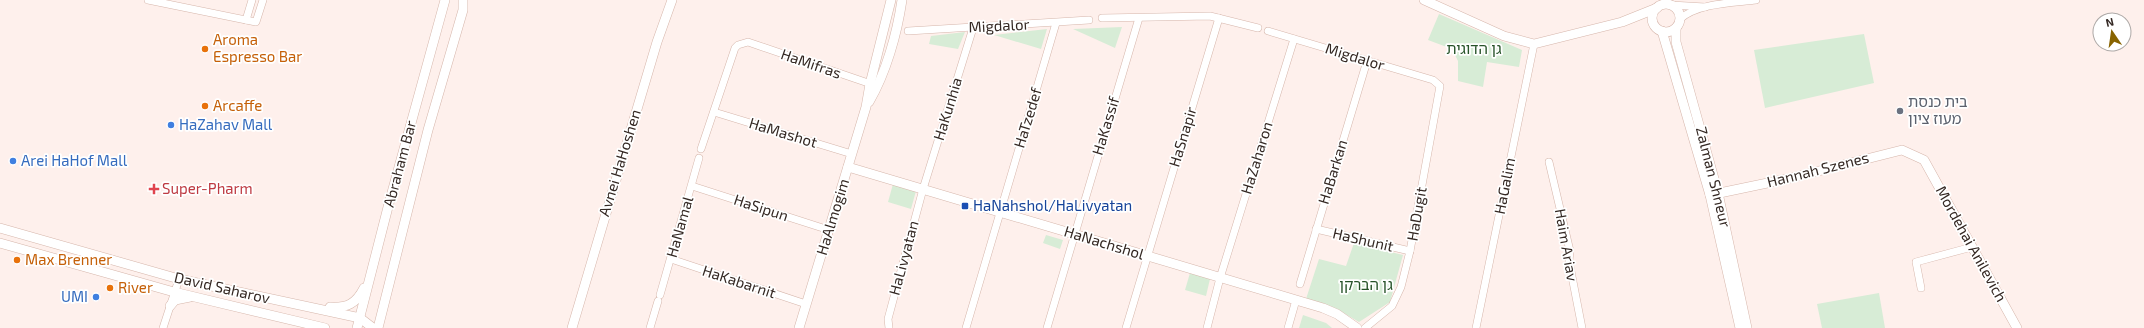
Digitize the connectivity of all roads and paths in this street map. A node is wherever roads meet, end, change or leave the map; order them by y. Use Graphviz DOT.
graph roads {
  1 [pos="148,0"];
  2 [pos="252,0"];
  3 [pos="263,0"];
  4 [pos="445,0"];
  5 [pos="463,0"];
  6 [pos="672,0"];
  7 [pos="892,0"];
  8 [pos="902,0"];
  9 [pos="1424,0"];
  10 [pos="1756,0"];
  11 [pos="1742,1"];
  12 [pos="1671,5"];
  13 [pos="1709,7"];
  14 [pos="1657,8"];
  15 [pos="1102,18"];
  16 [pos="1139,18"];
  17 [pos="1219,18"];
  18 [pos="1680,19"];
  19 [pos="246,20"];
  20 [pos="1089,20"];
  21 [pos="1653,20"];
  22 [pos="1622,22"];
  23 [pos="1056,23"];
  24 [pos="973,28"];
  25 [pos="1258,28"];
  26 [pos="1676,28"];
  27 [pos="908,31"];
  28 [pos="1268,31"];
  29 [pos="1662,31"];
  30 [pos="1294,39"];
  31 [pos="1534,44"];
  32 [pos="1366,60"];
  33 [pos="874,85"];
  34 [pos="1440,86"];
  35 [pos="714,112"];
  36 [pos="701,149"];
  37 [pos="852,154"];
  38 [pos="699,158"];
  39 [pos="1924,160"];
  40 [pos="1549,162"];
  41 [pos="848,167"];
  42 [pos="692,186"];
  43 [pos="922,189"];
  44 [pos="1714,194"];
  45 [pos="999,212"];
  46 [pos="0,228"];
  47 [pos="1316,229"];
  48 [pos="829,230"];
  49 [pos="1074,234"];
  50 [pos="0,243"];
  51 [pos="1972,247"];
  52 [pos="1410,250"];
  53 [pos="1147,256"];
  54 [pos="671,259"];
  55 [pos="371,277"];
  56 [pos="1220,278"];
  57 [pos="179,279"];
  58 [pos="1300,284"];
  59 [pos="1921,288"];
  60 [pos="174,292"];
  61 [pos="192,296"];
  62 [pos="1296,300"];
  63 [pos="291,304"];
  64 [pos="806,304"];
  65 [pos="170,306"];
  66 [pos="360,318"];
  67 [pos="305,323"];
  68 [pos="163,328"];
  69 [pos="317,328"];
  70 [pos="325,328"];
  71 [pos="357,328"];
  72 [pos="372,328"];
  73 [pos="378,328"];
  74 [pos="572,328"];
  75 [pos="650,328"];
  76 [pos="799,328"];
  77 [pos="889,328"];
  78 [pos="966,328"];
  79 [pos="1047,328"];
  80 [pos="1126,328"];
  81 [pos="1207,328"];
  82 [pos="1288,328"];
  83 [pos="1357,328"];
  84 [pos="1365,328"];
  85 [pos="1476,328"];
  86 [pos="1582,328"];
  87 [pos="1740,328"];
  88 [pos="1747,328"];
  89 [pos="2017,328"];
  1 -- 19 [label="street"];
  2 -- 19 [label="street"];
  3 -- 19 [label="street"];
  4 -- 55 [label="street, Abraham Bar"];
  5 -- 73 [label="street, Abraham Bar"];
  6 -- 74 [label="street, Avnei HaHoshen"];
  7 -- 33 [label="street, HaAlmogim"];
  8 -- 33 [label="street, HaAlmogim"];
  9 -- 31 [label="street"];
  10 -- 11 [label="street"];
  11 -- 13 [label="street"];
  12 -- 13 [label="street"];
  12 -- 14 [label="street"];
  12 -- 18 [label="street"];
  13 -- 18 [label="street"];
  14 -- 21 [label="street"];
  14 -- 22 [label="street"];
  15 -- 16 [label="street"];
  16 -- 17 [label="street"];
  16 -- 49 [label="street, HaKassif"];
  17 -- 25 [label="street"];
  17 -- 53 [label="street, HaSnapir"];
  18 -- 26 [label="street"];
  20 -- 23 [label="street, Migdalor"];
  21 -- 22 [label="street"];
  21 -- 29 [label="street"];
  22 -- 31 [label="street"];
  23 -- 24 [label="street, Migdalor"];
  23 -- 45 [label="street, HaTzedef"];
  24 -- 27 [label="street, Migdalor"];
  24 -- 43 [label="street, HaKunhia"];
  26 -- 29 [label="street"];
  26 -- 44 [label="street, Zalman Shneur"];
  28 -- 30 [label="street, Migdalor"];
  29 -- 44 [label="street, Zalman Shneur"];
  30 -- 32 [label="street, Migdalor"];
  30 -- 56 [label="street, HaZaharon"];
  31 -- 85 [label="street, HaGalim"];
  32 -- 34 [label="street, Migdalor"];
  32 -- 47 [label="street, HaBarkan"];
  33 -- 35 [label="street, HaMifras"];
  33 -- 37 [label="street, HaAlmogim"];
  34 -- 52 [label="street, HaDugit"];
  35 -- 36 [label="street"];
  35 -- 37 [label="street, HaMashot"];
  37 -- 41 [label="street, HaAlmogim"];
  38 -- 42 [label="street, HaNamal"];
  39 -- 44 [label="street, Hannah Szenes"];
  39 -- 51 [label="street, Mordehai Anilevich"];
  40 -- 86 [label="street, Haim Ariav"];
  41 -- 43 [label="street, HaNachshol"];
  41 -- 48 [label="street, HaAlmogim"];
  42 -- 48 [label="street, HaSipun"];
  42 -- 54 [label="street, HaNamal"];
  43 -- 45 [label="street, HaNachshol"];
  43 -- 77 [label="street, HaLivyatan"];
  44 -- 87 [label="street, Zalman Shneur"];
  44 -- 88 [label="street, Zalman Shneur"];
  45 -- 49 [label="street, HaNachshol"];
  45 -- 78 [label="street"];
  46 -- 57 [label="street, David Saharov"];
  47 -- 52 [label="street, HaShunit"];
  47 -- 58 [label="street, HaBarkan"];
  48 -- 64 [label="street, HaAlmogim"];
  49 -- 53 [label="street, HaNachshol"];
  49 -- 79 [label="street, HaKassif"];
  50 -- 60 [label="street, David Saharov"];
  51 -- 59 [label="street"];
  51 -- 89 [label="street, Mordehai Anilevich"];
  52 -- 84 [label="street, HaDugit"];
  53 -- 56 [label="street, HaNachshol"];
  53 -- 80 [label="street, HaSnapir"];
  54 -- 64 [label="street, HaKabarnit"];
  54 -- 75 [label="street, HaNamal"];
  55 -- 63 [label="street"];
  55 -- 66 [label="street, Abraham Bar"];
  56 -- 62 [label="street, HaNachshol"];
  56 -- 81 [label="street, HaZaharon"];
  57 -- 60 [label="street"];
  57 -- 63 [label="street, David Saharov"];
  60 -- 61 [label="street, David Saharov"];
  60 -- 65 [label="street"];
  61 -- 65 [label="street"];
  61 -- 67 [label="street, David Saharov"];
  62 -- 82 [label="street"];
  62 -- 83 [label="street, HaNachshol"];
  63 -- 66 [label="street, David Saharov"];
  64 -- 76 [label="street, HaAlmogim"];
  65 -- 68 [label="street"];
  66 -- 71 [label="street, Abraham Bar"];
  66 -- 72 [label="street, David Saharov"];
  67 -- 69 [label="street"];
  67 -- 70 [label="street, David Saharov"];
}
